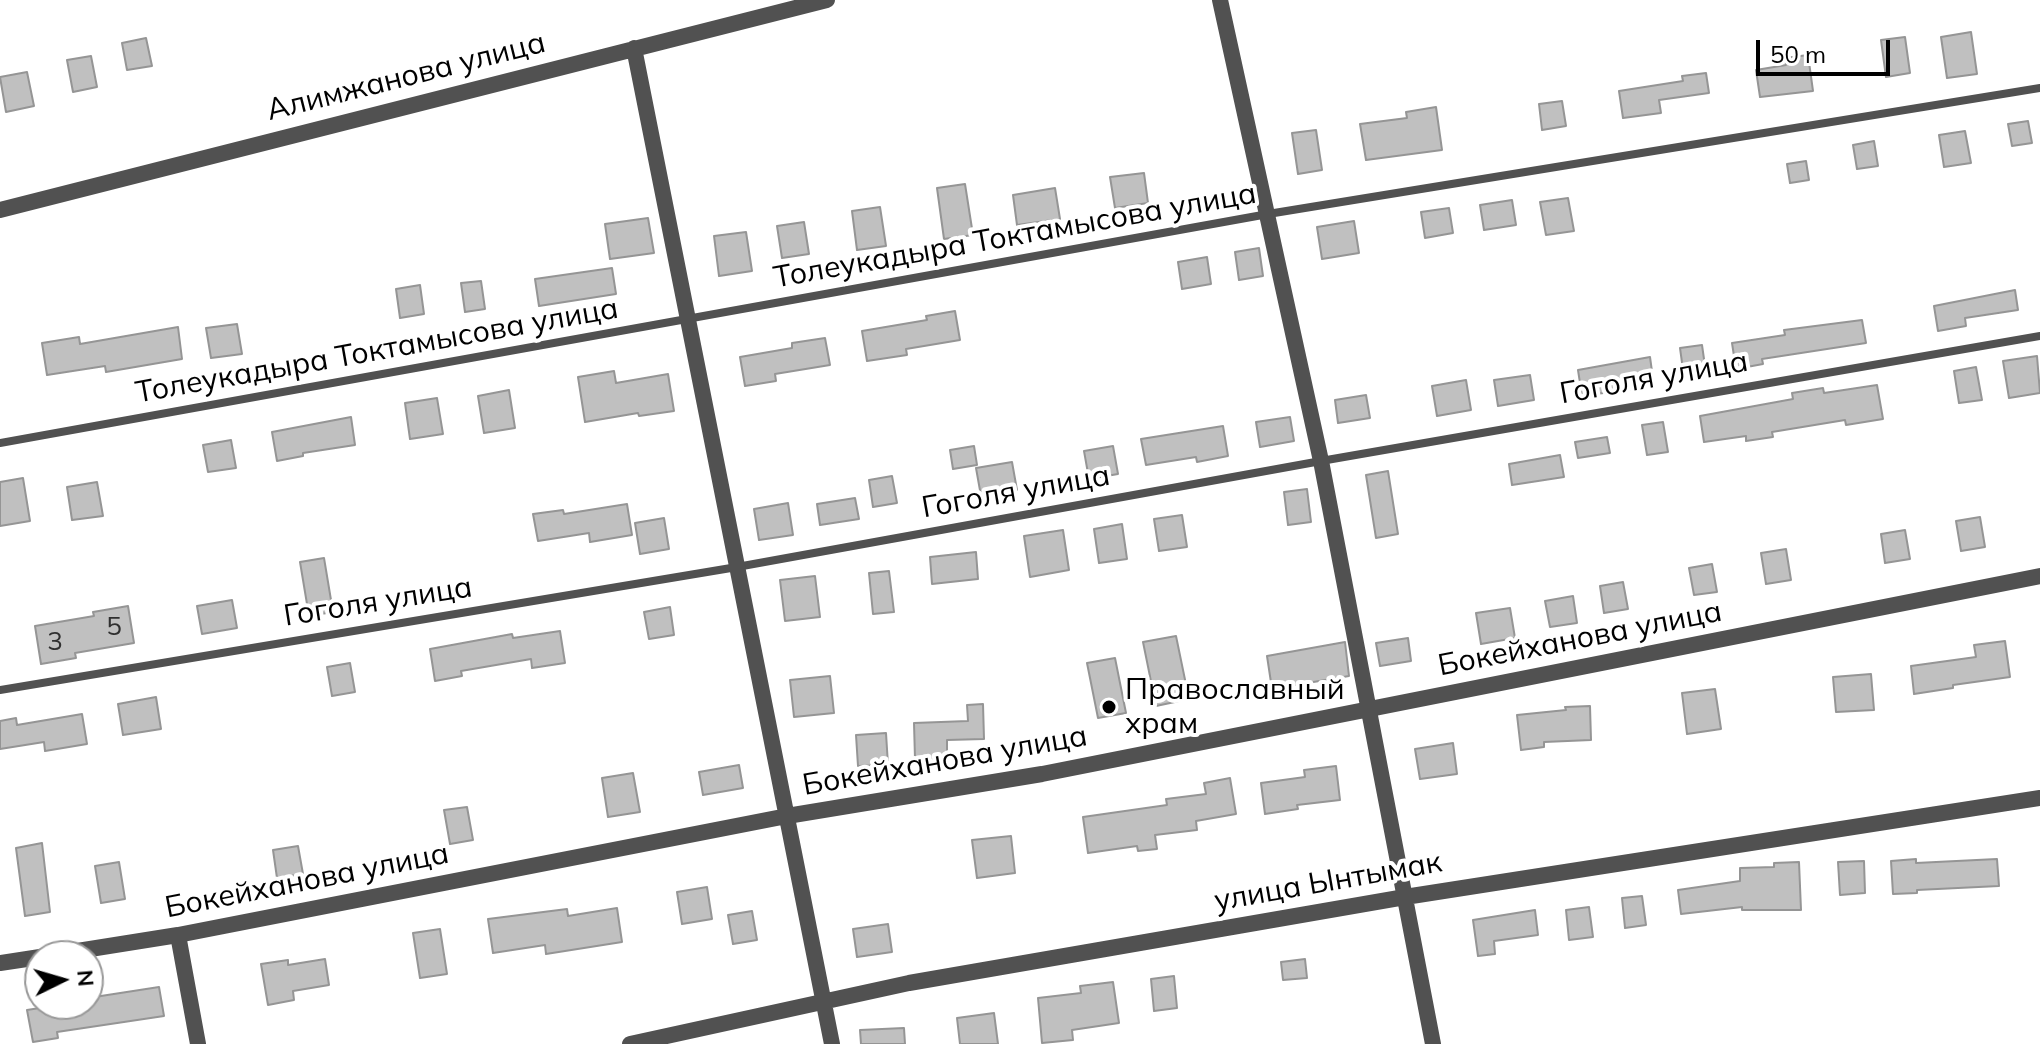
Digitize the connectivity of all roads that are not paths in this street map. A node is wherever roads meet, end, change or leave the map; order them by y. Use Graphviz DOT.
graph roads {
  1 [pos="827,0"];
  2 [pos="1220,0"];
  3 [pos="634,48"];
  4 [pos="2040,88"];
  5 [pos="0,210"];
  6 [pos="1268,214"];
  7 [pos="688,319"];
  8 [pos="2040,336"];
  9 [pos="0,443"];
  10 [pos="1321,461"];
  11 [pos="737,567"];
  12 [pos="2040,576"];
  13 [pos="0,690"];
  14 [pos="1369,710"];
  15 [pos="2040,798"];
  16 [pos="787,816"];
  17 [pos="1405,897"];
  18 [pos="178,935"];
  19 [pos="104,947"];
  20 [pos="24,959"];
  21 [pos="0,963"];
  22 [pos="824,1002"];
  23 [pos="198,1044"];
  24 [pos="630,1044"];
  25 [pos="832,1044"];
  26 [pos="1433,1044"];
  1 -- 3 [label="street, Алимжанова улица"];
  2 -- 6 [label="street"];
  3 -- 5 [label="street, Алимжанова улица"];
  3 -- 7 [label="street"];
  4 -- 6 [label="lane, Толеукадыра Токтамысова улица"];
  6 -- 7 [label="lane, Толеукадыра Токтамысова улица"];
  6 -- 10 [label="street"];
  7 -- 9 [label="lane, Толеукадыра Токтамысова улица"];
  7 -- 11 [label="street"];
  8 -- 10 [label="lane, Гоголя улица"];
  10 -- 11 [label="lane, Гоголя улица"];
  10 -- 14 [label="street"];
  11 -- 13 [label="lane, Гоголя улица"];
  11 -- 16 [label="street"];
  12 -- 14 [label="street, Бокейханова улица"];
  14 -- 16 [label="street, Бокейханова улица"];
  14 -- 17 [label="street"];
  15 -- 17 [label="street, улица Ынтымак"];
  16 -- 18 [label="street, Бокейханова улица"];
  16 -- 22 [label="street"];
  17 -- 22 [label="street, улица Ынтымак"];
  17 -- 26 [label="street"];
  18 -- 19 [label="street, Бокейханова улица"];
  18 -- 23 [label="street"];
  20 -- 21 [label="street"];
  22 -- 24 [label="street, улица Ынтымак"];
  22 -- 25 [label="street"];
}
